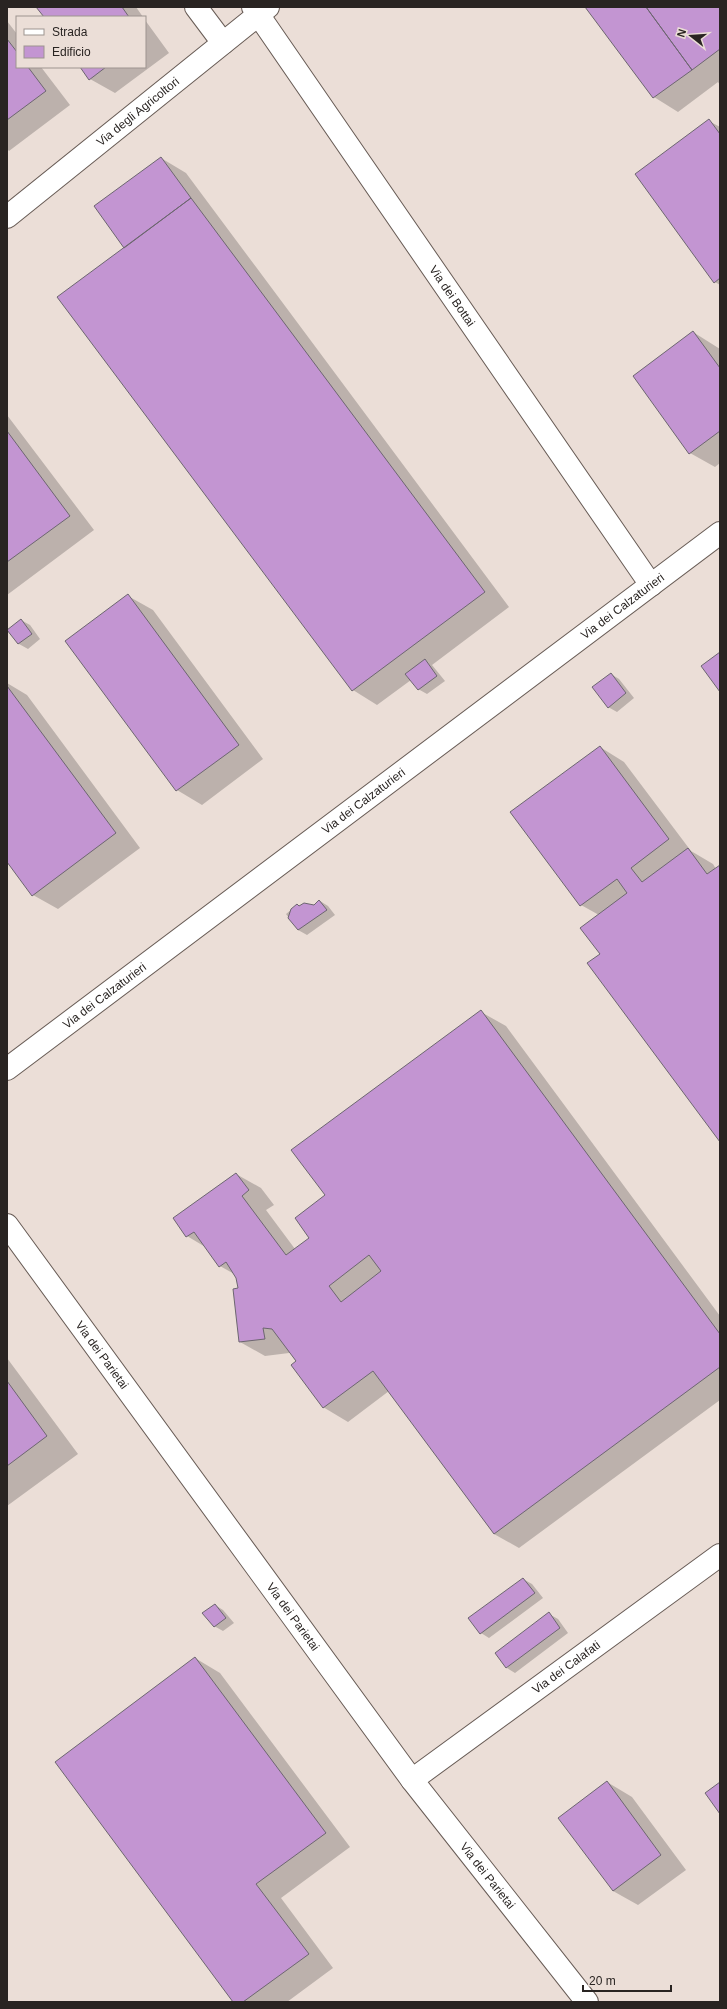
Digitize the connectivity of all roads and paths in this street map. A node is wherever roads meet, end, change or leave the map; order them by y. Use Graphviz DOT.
graph roads {
  1 [pos="196,7"];
  2 [pos="260,10"];
  3 [pos="223,43"];
  4 [pos="7,217"];
  5 [pos="720,533"];
  6 [pos="651,585"];
  7 [pos="7,1069"];
  8 [pos="7,1226"];
  9 [pos="720,1555"];
  10 [pos="412,1780"];
  11 [pos="587,2002"];
  1 -- 3 [label="street"];
  2 -- 3 [label="street, Via degli Agricoltori"];
  2 -- 6 [label="street, Via dei Bottai"];
  3 -- 4 [label="street, Via degli Agricoltori"];
  5 -- 6 [label="street, Via dei Calzaturieri"];
  6 -- 7 [label="street, Via dei Calzaturieri"];
  8 -- 10 [label="street, Via dei Parietai"];
  9 -- 10 [label="street, Via dei Calafati"];
  10 -- 11 [label="street, Via dei Parietai"];
}
